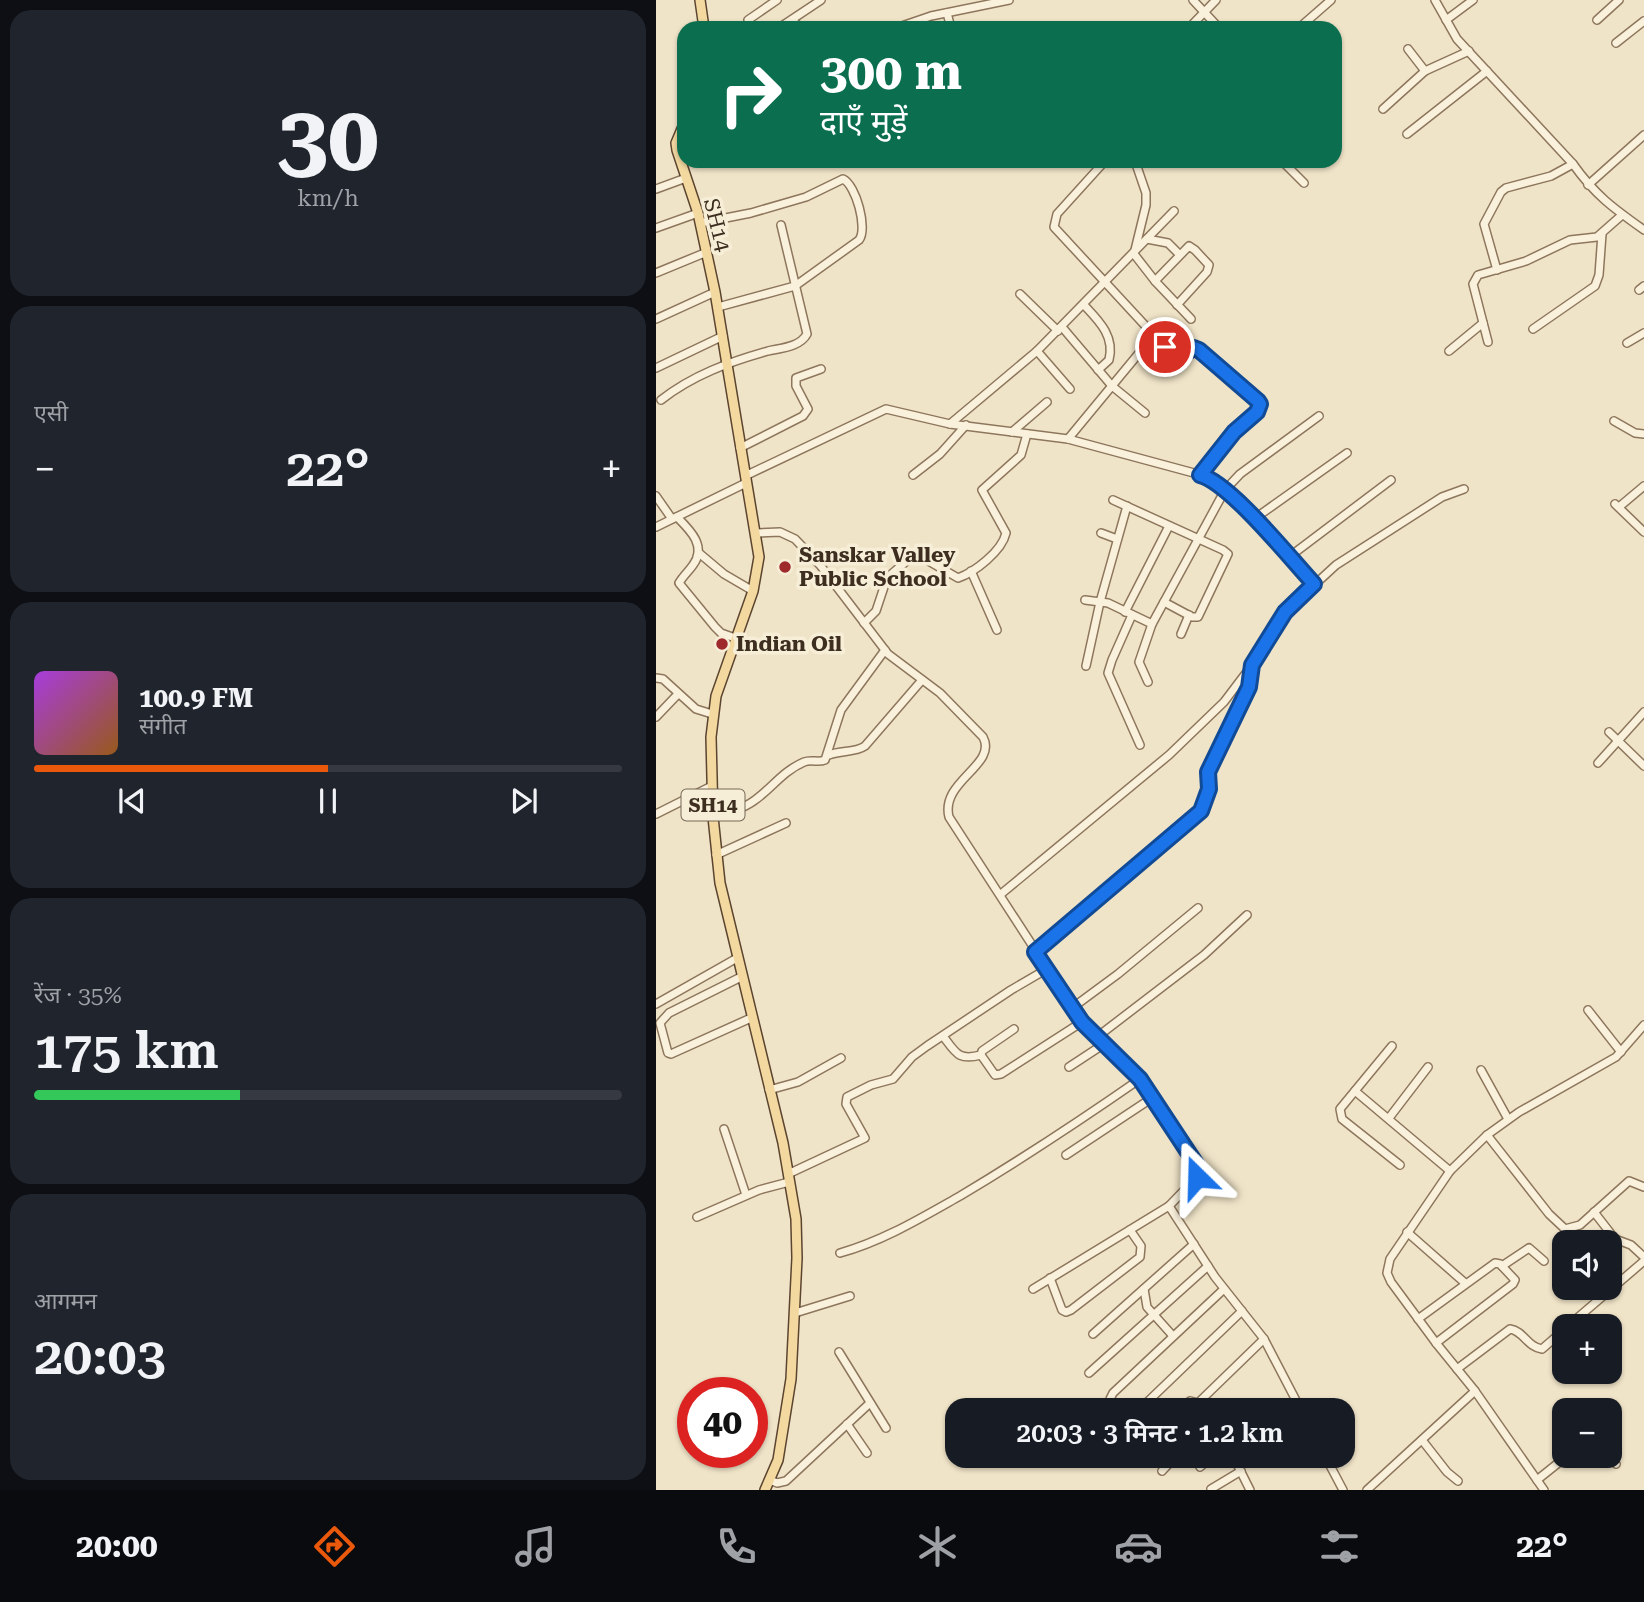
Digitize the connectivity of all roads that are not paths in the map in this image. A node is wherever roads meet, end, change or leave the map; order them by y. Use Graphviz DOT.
graph roads {
  1 [pos="700,0"];
  2 [pos="777,0"];
  3 [pos="821,0"];
  4 [pos="1009,0"];
  5 [pos="1193,0"];
  6 [pos="1216,0"];
  7 [pos="1331,0"];
  8 [pos="1435,0"];
  9 [pos="1473,0"];
  10 [pos="1619,0"];
  11 [pos="1204,12"];
  12 [pos="947,13"];
  13 [pos="1597,19"];
  14 [pos="792,20"];
  15 [pos="1446,20"];
  16 [pos="703,21"];
  17 [pos="748,21"];
  18 [pos="920,21"];
  19 [pos="949,21"];
  20 [pos="1196,21"];
  21 [pos="1212,21"];
  22 [pos="1307,21"];
  23 [pos="1644,21"];
  24 [pos="1616,43"];
  25 [pos="1408,49"];
  26 [pos="1469,51"];
  27 [pos="1425,71"];
  28 [pos="1487,71"];
  29 [pos="1383,109"];
  30 [pos="1407,134"];
  31 [pos="1644,135"];
  32 [pos="1573,164"];
  33 [pos="682,168"];
  34 [pos="1098,168"];
  35 [pos="1137,168"];
  36 [pos="1289,168"];
  37 [pos="686,178"];
  38 [pos="1304,183"];
  39 [pos="1588,185"];
  40 [pos="656,189"];
  41 [pos="1174,211"];
  42 [pos="698,213"];
  43 [pos="1622,215"];
  44 [pos="700,223"];
  45 [pos="781,225"];
  46 [pos="656,228"];
  47 [pos="1644,230"];
  48 [pos="1602,233"];
  49 [pos="1147,239"];
  50 [pos="707,252"];
  51 [pos="1134,254"];
  52 [pos="1179,254"];
  53 [pos="1497,270"];
  54 [pos="656,273"];
  55 [pos="1155,281"];
  56 [pos="1105,283"];
  57 [pos="795,286"];
  58 [pos="715,292"];
  59 [pos="1020,294"];
  60 [pos="1084,305"];
  61 [pos="1177,305"];
  62 [pos="718,307"];
  63 [pos="656,319"];
  64 [pos="1191,319"];
  65 [pos="1483,323"];
  66 [pos="1060,329"];
  67 [pos="1533,329"];
  68 [pos="1644,333"];
  69 [pos="1154,335"];
  70 [pos="723,336"];
  71 [pos="1488,342"];
  72 [pos="1627,343"];
  73 [pos="1037,351"];
  74 [pos="1449,351"];
  75 [pos="728,362"];
  76 [pos="656,368"];
  77 [pos="821,369"];
  78 [pos="1099,370"];
  79 [pos="1112,386"];
  80 [pos="1070,389"];
  81 [pos="661,400"];
  82 [pos="1047,402"];
  83 [pos="1145,413"];
  84 [pos="1319,416"];
  85 [pos="1614,421"];
  86 [pos="950,424"];
  87 [pos="966,425"];
  88 [pos="1012,432"];
  89 [pos="1027,434"];
  90 [pos="1644,434"];
  91 [pos="1068,439"];
  92 [pos="740,447"];
  93 [pos="1347,453"];
  94 [pos="913,475"];
  95 [pos="1200,475"];
  96 [pos="746,480"];
  97 [pos="1391,480"];
  98 [pos="1644,486"];
  99 [pos="1464,489"];
  100 [pos="1225,490"];
  101 [pos="656,496"];
  102 [pos="1113,500"];
  103 [pos="1127,506"];
  104 [pos="674,518"];
  105 [pos="1254,519"];
  106 [pos="1169,526"];
  107 [pos="656,527"];
  108 [pos="1644,532"];
  109 [pos="757,533"];
  110 [pos="1100,533"];
  111 [pos="1199,538"];
  112 [pos="1117,539"];
  113 [pos="699,553"];
  114 [pos="1289,557"];
  115 [pos="971,571"];
  116 [pos="1314,584"];
  117 [pos="753,591"];
  118 [pos="1085,600"];
  119 [pos="1100,602"];
  120 [pos="1164,602"];
  121 [pos="1129,613"];
  122 [pos="1189,615"];
  123 [pos="864,623"];
  124 [pos="1152,624"];
  125 [pos="997,630"];
  126 [pos="1181,634"];
  127 [pos="735,638"];
  128 [pos="885,650"];
  129 [pos="1252,665"];
  130 [pos="1086,666"];
  131 [pos="656,678"];
  132 [pos="923,680"];
  133 [pos="1148,682"];
  134 [pos="678,694"];
  135 [pos="1644,712"];
  136 [pos="712,714"];
  137 [pos="656,717"];
  138 [pos="1609,732"];
  139 [pos="1618,741"];
  140 [pos="1140,745"];
  141 [pos="829,754"];
  142 [pos="1643,762"];
  143 [pos="1598,763"];
  144 [pos="712,786"];
  145 [pos="656,814"];
  146 [pos="713,817"];
  147 [pos="786,823"];
  148 [pos="716,855"];
  149 [pos="1001,894"];
  150 [pos="1198,908"];
  151 [pos="1247,915"];
  152 [pos="1035,952"];
  153 [pos="736,958"];
  154 [pos="1047,969"];
  155 [pos="741,977"];
  156 [pos="656,1004"];
  157 [pos="1072,1008"];
  158 [pos="1588,1010"];
  159 [pos="751,1018"];
  160 [pos="1082,1022"];
  161 [pos="1643,1028"];
  162 [pos="1014,1029"];
  163 [pos="943,1036"];
  164 [pos="1097,1037"];
  165 [pos="1104,1044"];
  166 [pos="1392,1046"];
  167 [pos="1621,1052"];
  168 [pos="981,1055"];
  169 [pos="841,1058"];
  170 [pos="1069,1067"];
  171 [pos="1428,1067"];
  172 [pos="1481,1070"];
  173 [pos="1140,1079"];
  174 [pos="769,1090"];
  175 [pos="1355,1091"];
  176 [pos="1152,1098"];
  177 [pos="1389,1118"];
  178 [pos="1508,1119"];
  179 [pos="724,1129"];
  180 [pos="1487,1135"];
  181 [pos="1066,1155"];
  182 [pos="1400,1165"];
  183 [pos="1450,1171"];
  184 [pos="789,1178"];
  185 [pos="1644,1187"];
  186 [pos="746,1195"];
  187 [pos="1169,1206"];
  188 [pos="1594,1212"];
  189 [pos="697,1217"];
  190 [pos="1130,1230"];
  191 [pos="1407,1231"];
  192 [pos="1194,1244"];
  193 [pos="840,1252"];
  194 [pos="1644,1259"];
  195 [pos="1544,1261"];
  196 [pos="1208,1266"];
  197 [pos="1502,1266"];
  198 [pos="1622,1275"];
  199 [pos="1050,1278"];
  200 [pos="1466,1283"];
  201 [pos="1033,1289"];
  202 [pos="1144,1289"];
  203 [pos="1224,1289"];
  204 [pos="850,1296"];
  205 [pos="1595,1300"];
  206 [pos="1242,1311"];
  207 [pos="795,1313"];
  208 [pos="1580,1314"];
  209 [pos="1153,1315"];
  210 [pos="1418,1319"];
  211 [pos="1093,1334"];
  212 [pos="1173,1336"];
  213 [pos="1264,1339"];
  214 [pos="1552,1340"];
  215 [pos="1435,1343"];
  216 [pos="839,1352"];
  217 [pos="1457,1369"];
  218 [pos="1089,1374"];
  219 [pos="1475,1391"];
  220 [pos="1110,1398"];
  221 [pos="1151,1398"];
  222 [pos="1203,1398"];
  223 [pos="1295,1398"];
  224 [pos="870,1402"];
  225 [pos="847,1424"];
  226 [pos="886,1428"];
  227 [pos="1422,1440"];
  228 [pos="867,1453"];
  229 [pos="1165,1468"];
  230 [pos="1240,1468"];
  231 [pos="1331,1468"];
  232 [pos="1552,1468"];
  233 [pos="1162,1471"];
  234 [pos="1242,1471"];
  235 [pos="770,1480"];
  236 [pos="1537,1480"];
  237 [pos="1458,1481"];
  238 [pos="1211,1489"];
  239 [pos="765,1490"];
  240 [pos="1250,1490"];
  241 [pos="1343,1490"];
  242 [pos="1367,1490"];
  243 [pos="1544,1490"];
  1 -- 16 [label="main road"];
  2 -- 17 [label="street"];
  3 -- 14 [label="street"];
  4 -- 12 [label="street"];
  5 -- 11 [label="street"];
  6 -- 11 [label="street"];
  7 -- 22 [label="street"];
  8 -- 15 [label="street"];
  9 -- 15 [label="street"];
  10 -- 13 [label="street"];
  11 -- 20 [label="street"];
  11 -- 21 [label="street"];
  12 -- 18 [label="street"];
  12 -- 19 [label="street"];
  15 -- 26 [label="street"];
  23 -- 24 [label="street"];
  25 -- 27 [label="street"];
  26 -- 27 [label="street"];
  26 -- 28 [label="street"];
  27 -- 29 [label="street"];
  28 -- 30 [label="street"];
  28 -- 32 [label="street"];
  31 -- 39 [label="street"];
  32 -- 39 [label="street"];
  32 -- 53 [label="street"];
  33 -- 37 [label="main road, SH14 / SH14"];
  34 -- 56 [label="street"];
  35 -- 51 [label="street"];
  36 -- 38 [label="street"];
  37 -- 40 [label="street"];
  37 -- 42 [label="main road, SH14 / SH14"];
  39 -- 43 [label="street"];
  41 -- 49 [label="street"];
  42 -- 44 [label="main road, SH14 / SH14"];
  42 -- 46 [label="street"];
  43 -- 47 [label="street"];
  43 -- 48 [label="street"];
  44 -- 50 [label="main road, SH14 / SH14"];
  44 -- 57 [label="street"];
  45 -- 57 [label="street"];
  48 -- 53 [label="street"];
  48 -- 67 [label="street"];
  49 -- 51 [label="street"];
  49 -- 52 [label="street"];
  50 -- 54 [label="street"];
  50 -- 58 [label="main road, SH14 / SH14"];
  51 -- 55 [label="street"];
  51 -- 56 [label="street"];
  52 -- 55 [label="street"];
  52 -- 61 [label="street"];
  53 -- 65 [label="street"];
  55 -- 61 [label="street"];
  56 -- 60 [label="street"];
  56 -- 69 [label="street"];
  57 -- 62 [label="street"];
  57 -- 75 [label="street"];
  58 -- 62 [label="main road, SH14 / SH14"];
  58 -- 63 [label="street"];
  59 -- 66 [label="street"];
  60 -- 66 [label="street"];
  60 -- 78 [label="street"];
  61 -- 64 [label="street"];
  62 -- 70 [label="main road, SH14 / SH14"];
  65 -- 71 [label="street"];
  65 -- 74 [label="street"];
  66 -- 73 [label="street"];
  66 -- 78 [label="street"];
  68 -- 72 [label="street"];
  69 -- 79 [label="street"];
  69 -- 95 [label="street"];
  70 -- 75 [label="main road, SH14 / SH14"];
  70 -- 76 [label="street"];
  73 -- 80 [label="street"];
  73 -- 86 [label="street"];
  75 -- 81 [label="street"];
  75 -- 92 [label="main road, SH14 / SH14"];
  77 -- 92 [label="street"];
  78 -- 79 [label="street"];
  79 -- 83 [label="street"];
  79 -- 91 [label="street"];
  82 -- 88 [label="street"];
  84 -- 100 [label="street"];
  85 -- 90 [label="street"];
  86 -- 87 [label="street"];
  86 -- 96 [label="street"];
  87 -- 88 [label="street"];
  87 -- 94 [label="street"];
  88 -- 89 [label="street"];
  89 -- 91 [label="street"];
  89 -- 115 [label="street"];
  91 -- 95 [label="street"];
  92 -- 96 [label="main road, SH14 / SH14"];
  93 -- 105 [label="street"];
  95 -- 100 [label="street"];
  96 -- 104 [label="street"];
  96 -- 109 [label="main road, SH14 / SH14"];
  97 -- 114 [label="street"];
  98 -- 108 [label="street"];
  99 -- 116 [label="street"];
  100 -- 105 [label="street"];
  100 -- 111 [label="street"];
  101 -- 104 [label="street"];
  102 -- 103 [label="street"];
  103 -- 106 [label="street"];
  103 -- 112 [label="street"];
  104 -- 107 [label="street"];
  104 -- 113 [label="street"];
  105 -- 114 [label="street"];
  106 -- 111 [label="street"];
  106 -- 121 [label="street"];
  109 -- 117 [label="main road, SH14 / SH14"];
  109 -- 123 [label="street"];
  110 -- 112 [label="street"];
  111 -- 120 [label="street"];
  111 -- 122 [label="street"];
  112 -- 119 [label="street"];
  113 -- 117 [label="street"];
  113 -- 127 [label="street"];
  114 -- 116 [label="street"];
  115 -- 123 [label="street"];
  115 -- 125 [label="street"];
  116 -- 129 [label="street"];
  117 -- 127 [label="main road, SH14 / SH14"];
  118 -- 119 [label="street"];
  119 -- 121 [label="street"];
  119 -- 130 [label="street"];
  120 -- 122 [label="street"];
  120 -- 124 [label="street"];
  121 -- 124 [label="street"];
  121 -- 140 [label="street"];
  122 -- 126 [label="street"];
  123 -- 128 [label="street"];
  124 -- 133 [label="street"];
  127 -- 136 [label="main road, SH14 / SH14"];
  128 -- 132 [label="street"];
  128 -- 141 [label="street"];
  129 -- 149 [label="street"];
  129 -- 152 [label="street"];
  131 -- 134 [label="street"];
  132 -- 141 [label="street"];
  132 -- 149 [label="street"];
  134 -- 136 [label="street"];
  134 -- 137 [label="street"];
  135 -- 139 [label="street"];
  136 -- 144 [label="main road, SH14 / SH14"];
  138 -- 139 [label="street"];
  139 -- 142 [label="street"];
  139 -- 143 [label="street"];
  141 -- 146 [label="street"];
  144 -- 145 [label="street"];
  144 -- 146 [label="main road, SH14 / SH14"];
  146 -- 148 [label="main road, SH14 / SH14"];
  147 -- 148 [label="street"];
  148 -- 153 [label="main road, SH14 / SH14"];
  149 -- 152 [label="street"];
  150 -- 157 [label="street"];
  151 -- 164 [label="street"];
  152 -- 154 [label="street"];
  153 -- 155 [label="main road, SH14 / SH14"];
  153 -- 156 [label="street"];
  154 -- 157 [label="street"];
  154 -- 163 [label="street"];
  155 -- 159 [label="main road, SH14 / SH14"];
  155 -- 159 [label="street"];
  157 -- 160 [label="street"];
  158 -- 167 [label="street"];
  159 -- 174 [label="main road, SH14 / SH14"];
  160 -- 164 [label="street"];
  160 -- 168 [label="street"];
  161 -- 167 [label="street"];
  162 -- 168 [label="street"];
  163 -- 168 [label="street"];
  163 -- 184 [label="street"];
  164 -- 165 [label="street"];
  165 -- 170 [label="street"];
  165 -- 173 [label="street"];
  166 -- 175 [label="street"];
  167 -- 178 [label="street"];
  169 -- 174 [label="street"];
  171 -- 177 [label="street"];
  172 -- 178 [label="street"];
  173 -- 176 [label="street"];
  173 -- 193 [label="street"];
  174 -- 184 [label="main road, SH14 / SH14"];
  175 -- 177 [label="street"];
  175 -- 182 [label="street"];
  176 -- 181 [label="street"];
  176 -- 187 [label="street"];
  177 -- 183 [label="street"];
  178 -- 180 [label="street"];
  179 -- 186 [label="street"];
  180 -- 183 [label="street"];
  180 -- 188 [label="street"];
  183 -- 191 [label="street"];
  184 -- 186 [label="street"];
  184 -- 207 [label="main road, SH14 / SH14"];
  185 -- 188 [label="street"];
  186 -- 189 [label="street"];
  187 -- 190 [label="street"];
  187 -- 192 [label="street"];
  188 -- 194 [label="street"];
  190 -- 199 [label="street"];
  190 -- 199 [label="street"];
  191 -- 200 [label="street"];
  191 -- 210 [label="street"];
  192 -- 196 [label="street"];
  192 -- 202 [label="street"];
  194 -- 198 [label="street"];
  195 -- 197 [label="street"];
  196 -- 203 [label="street"];
  196 -- 209 [label="street"];
  197 -- 200 [label="street"];
  197 -- 215 [label="street"];
  199 -- 201 [label="street"];
  200 -- 210 [label="street"];
  202 -- 209 [label="street"];
  202 -- 211 [label="street"];
  203 -- 206 [label="street"];
  203 -- 212 [label="street"];
  204 -- 207 [label="street"];
  205 -- 208 [label="street"];
  206 -- 213 [label="street"];
  206 -- 221 [label="street"];
  207 -- 235 [label="main road, SH14 / SH14"];
  209 -- 212 [label="street"];
  209 -- 218 [label="street"];
  210 -- 215 [label="street"];
  212 -- 220 [label="street"];
  213 -- 222 [label="street"];
  213 -- 223 [label="street"];
  214 -- 217 [label="street"];
  215 -- 217 [label="street"];
  216 -- 224 [label="street"];
  217 -- 219 [label="street"];
  219 -- 227 [label="street"];
  219 -- 236 [label="street"];
  224 -- 225 [label="street"];
  224 -- 226 [label="street"];
  225 -- 228 [label="street"];
  225 -- 235 [label="street"];
  227 -- 237 [label="street"];
  227 -- 242 [label="street"];
  229 -- 233 [label="street"];
  230 -- 234 [label="street"];
  231 -- 241 [label="street"];
  232 -- 236 [label="street"];
  234 -- 238 [label="street"];
  234 -- 240 [label="street"];
  235 -- 239 [label="main road, SH14 / SH14"];
  236 -- 243 [label="street"];
}
